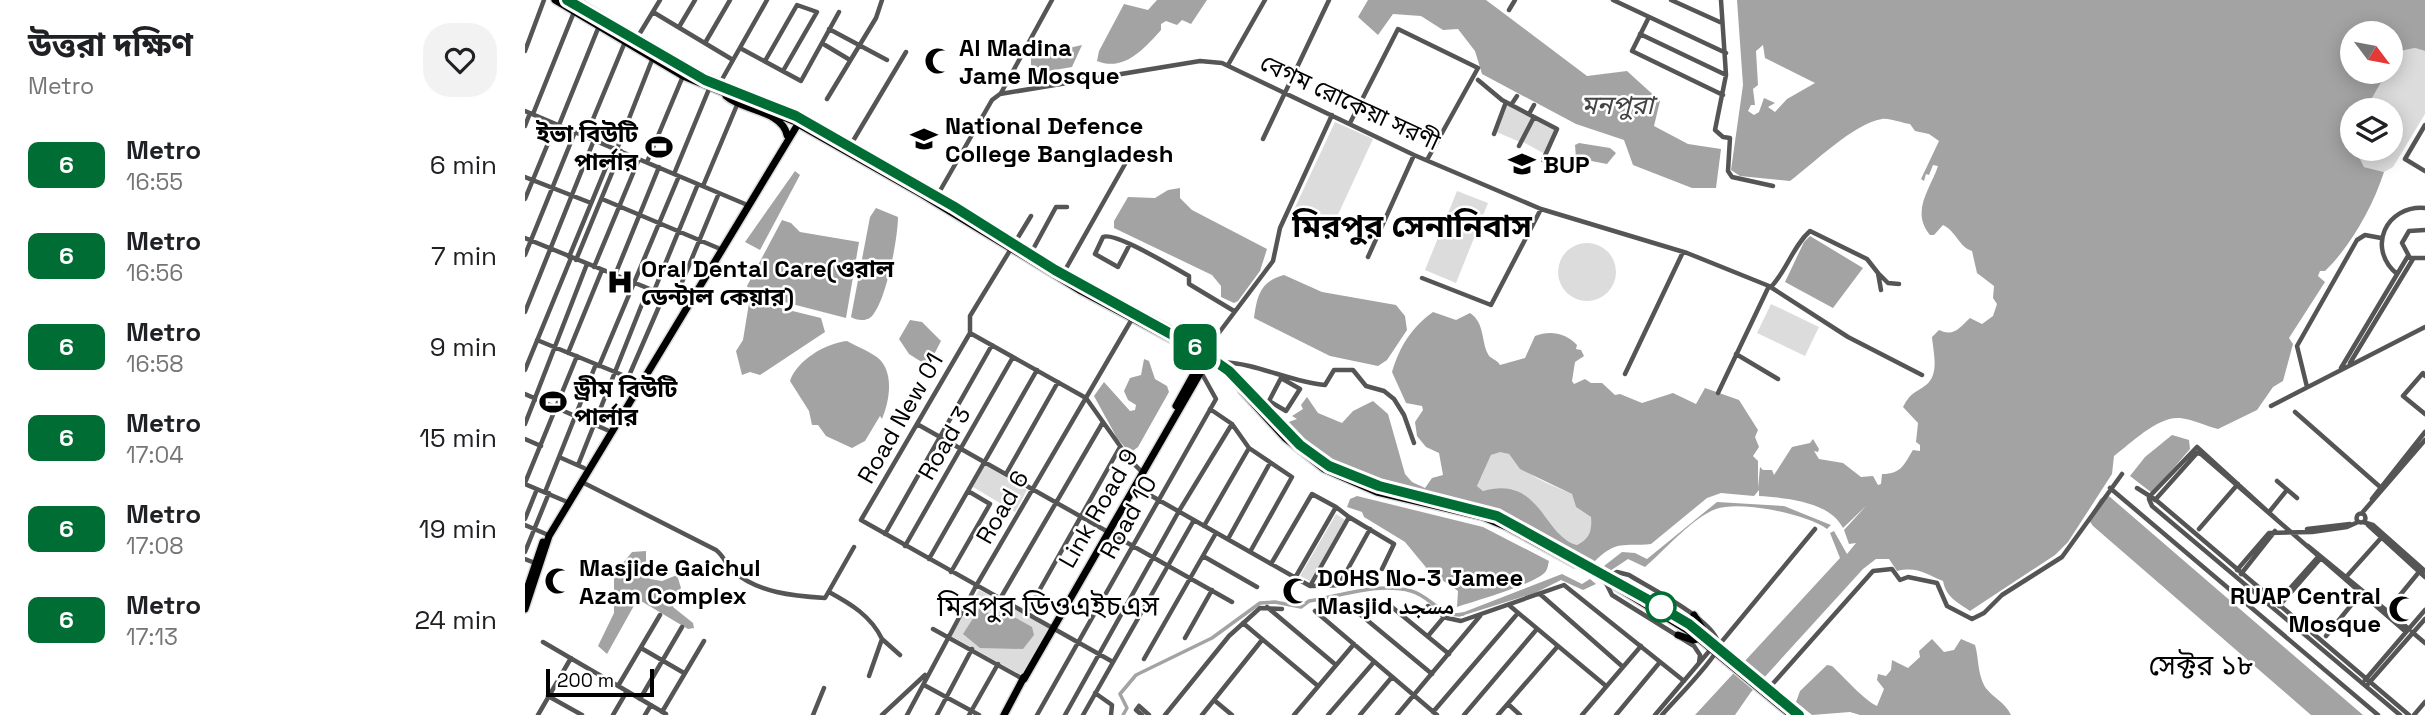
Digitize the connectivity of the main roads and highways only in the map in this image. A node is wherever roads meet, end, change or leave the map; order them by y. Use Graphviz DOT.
graph roads {
  1 [pos="555,0"];
  2 [pos="575,0"];
  3 [pos="717,89"];
  4 [pos="796,121"];
  5 [pos="787,135"];
  6 [pos="779,151"];
  7 [pos="1013,245"];
  8 [pos="1207,354"];
  9 [pos="1229,374"];
  10 [pos="1172,416"];
  11 [pos="578,482"];
  12 [pos="525,595"];
  13 [pos="525,609"];
  14 [pos="1694,615"];
  15 [pos="1678,635"];
  16 [pos="1702,637"];
  17 [pos="1765,689"];
  18 [pos="1004,715"];
  19 [pos="1791,715"];
  20 [pos="1800,715"];
  1 -- 3 [label="main road"];
  2 -- 3 [label="main road"];
  3 -- 4 [label="main road"];
  3 -- 5 [label="main road"];
  4 -- 5 [label="main road"];
  4 -- 6 [label="main road"];
  4 -- 7 [label="main road"];
  4 -- 7 [label="main road"];
  5 -- 6 [label="main road"];
  6 -- 11 [label="main road"];
  6 -- 11 [label="main road"];
  7 -- 8 [label="main road"];
  7 -- 8 [label="main road"];
  8 -- 9 [label="main road"];
  8 -- 9 [label="main road"];
  8 -- 10 [label="main road, Link Road 9"];
  8 -- 10 [label="main road, Link Road 9"];
  9 -- 16 [label="main road"];
  10 -- 18 [label="main road, Link Road 9"];
  11 -- 12 [label="main road"];
  11 -- 13 [label="main road"];
  14 -- 16 [label="main road"];
  15 -- 16 [label="main road"];
  16 -- 17 [label="main road"];
  17 -- 19 [label="main road"];
  17 -- 20 [label="main road"];
}
